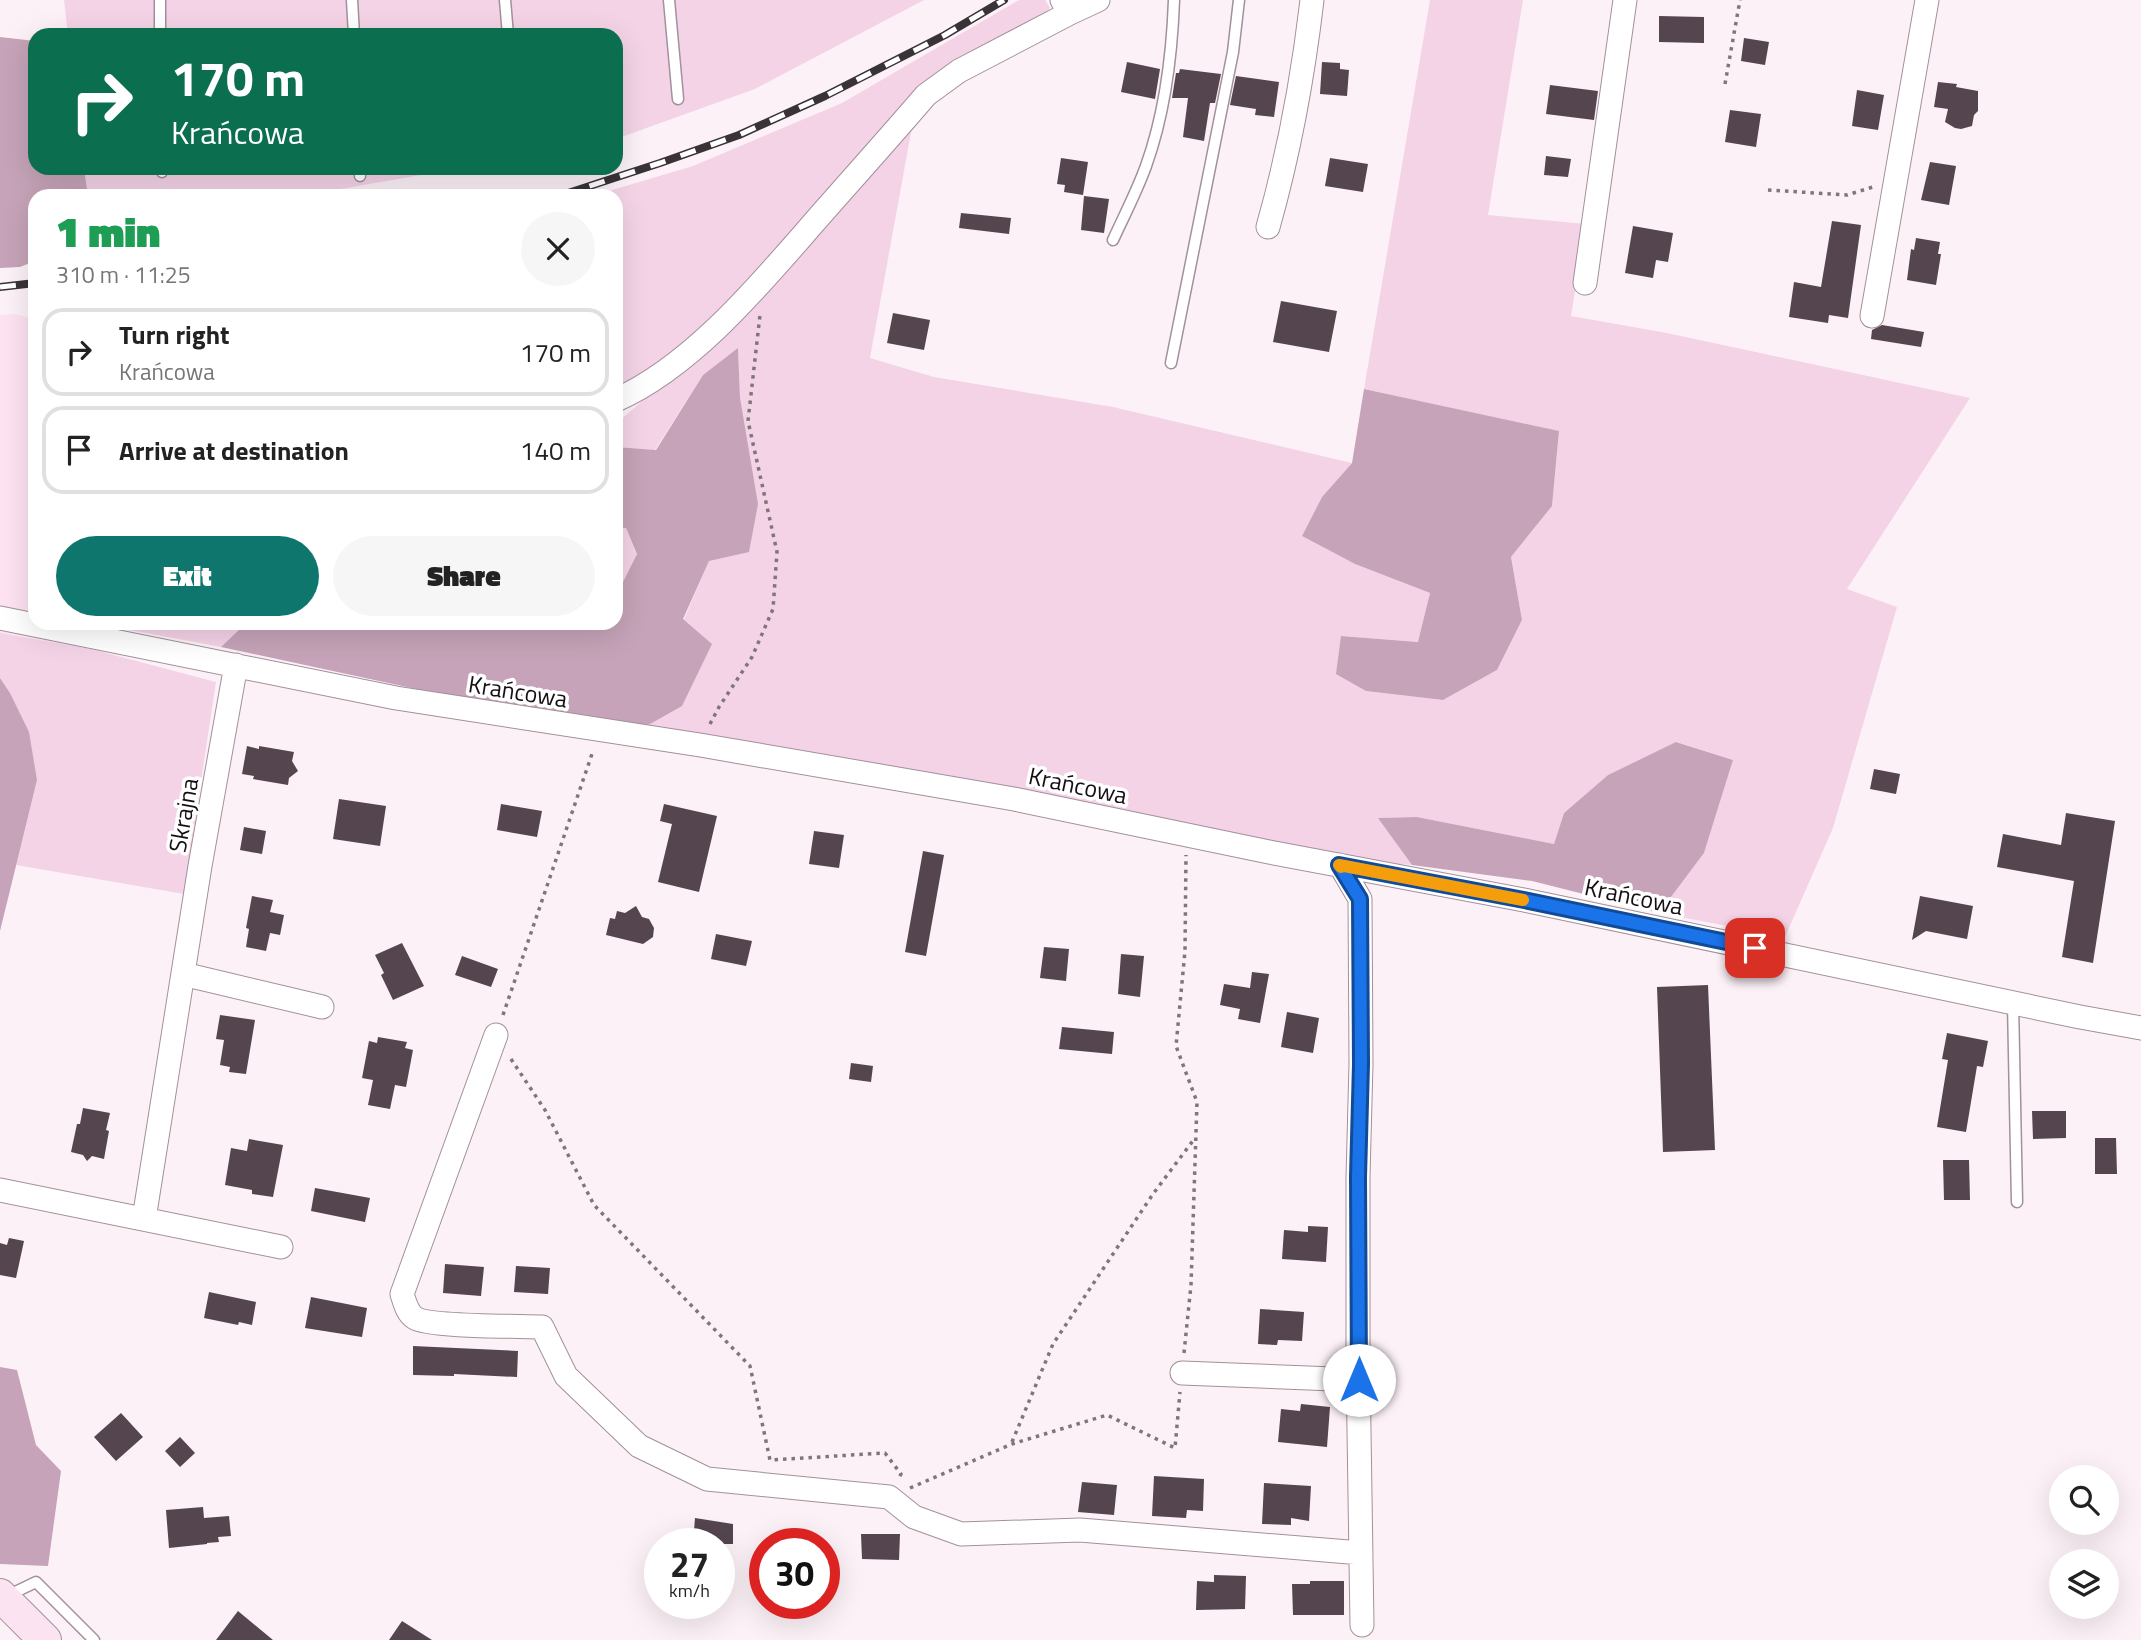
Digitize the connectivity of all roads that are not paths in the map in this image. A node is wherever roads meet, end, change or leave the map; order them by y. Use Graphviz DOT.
graph roads {
  1 [pos="160,0"];
  2 [pos="352,0"];
  3 [pos="505,0"];
  4 [pos="669,0"];
  5 [pos="1098,0"];
  6 [pos="1174,0"];
  7 [pos="1239,0"];
  8 [pos="1312,0"];
  9 [pos="1625,0"];
  10 [pos="1927,0"];
  11 [pos="1066,6"];
  12 [pos="160,28"];
  13 [pos="354,28"];
  14 [pos="507,28"];
  15 [pos="678,99"];
  16 [pos="1268,227"];
  17 [pos="1113,240"];
  18 [pos="1585,283"];
  19 [pos="1872,316"];
  20 [pos="1171,363"];
  21 [pos="623,397"];
  22 [pos="0,618"];
  23 [pos="28,624"];
  24 [pos="56,630"];
  25 [pos="93,630"];
  26 [pos="84,636"];
  27 [pos="236,665"];
  28 [pos="1339,865"];
  29 [pos="183,974"];
  30 [pos="2013,1003"];
  31 [pos="322,1007"];
  32 [pos="2141,1028"];
  33 [pos="496,1035"];
  34 [pos="0,1190"];
  35 [pos="2017,1202"];
  36 [pos="144,1219"];
  37 [pos="281,1247"];
  38 [pos="1182,1373"];
  39 [pos="1359,1380"];
  40 [pos="1361,1553"];
  41 [pos="2,1596"];
  42 [pos="1362,1625"];
  43 [pos="45,1640"];
  44 [pos="94,1640"];
  1 -- 12 [label="lane"];
  2 -- 13 [label="lane"];
  3 -- 14 [label="lane"];
  4 -- 15 [label="lane"];
  5 -- 11 [label="street"];
  6 -- 17 [label="lane"];
  7 -- 20 [label="lane"];
  8 -- 16 [label="street"];
  9 -- 18 [label="street"];
  10 -- 19 [label="street"];
  11 -- 21 [label="street"];
  22 -- 23 [label="street, Krańcowa"];
  24 -- 26 [label="street, Krańcowa"];
  25 -- 26 [label="street"];
  26 -- 27 [label="street, Krańcowa"];
  27 -- 28 [label="street, Krańcowa"];
  27 -- 29 [label="street, Skrajna"];
  28 -- 30 [label="street, Krańcowa"];
  28 -- 39 [label="street"];
  29 -- 31 [label="street"];
  29 -- 36 [label="street, Skrajna"];
  30 -- 32 [label="street, Krańcowa"];
  30 -- 35 [label="lane"];
  33 -- 40 [label="street"];
  34 -- 36 [label="street"];
  36 -- 37 [label="street"];
  38 -- 39 [label="street"];
  39 -- 40 [label="street"];
  40 -- 42 [label="street"];
  41 -- 43 [label="main road"];
  41 -- 44 [label="lane"];
}
